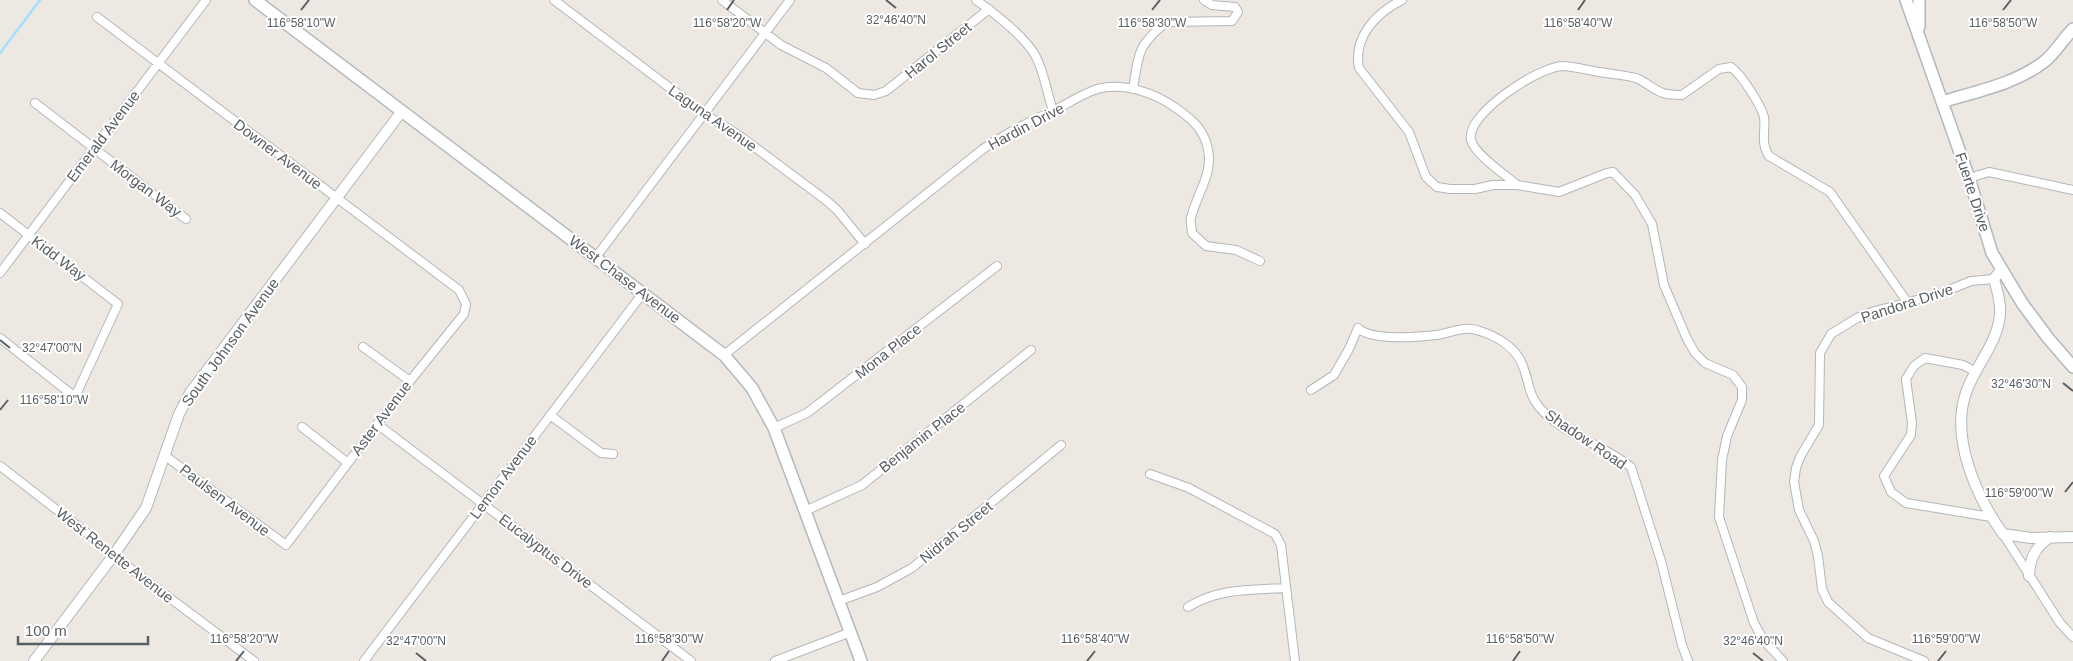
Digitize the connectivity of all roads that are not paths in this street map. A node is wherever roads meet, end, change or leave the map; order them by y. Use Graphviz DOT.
graph roads {
  1 [pos="206,0"];
  2 [pos="256,0"];
  3 [pos="554,0"];
  4 [pos="722,0"];
  5 [pos="790,0"];
  6 [pos="976,0"];
  7 [pos="1204,0"];
  8 [pos="1402,0"];
  9 [pos="1906,0"];
  10 [pos="1919,0"];
  11 [pos="989,9"];
  12 [pos="97,17"];
  13 [pos="2073,29"];
  14 [pos="765,33"];
  15 [pos="1919,36"];
  16 [pos="158,63"];
  17 [pos="1133,89"];
  18 [pos="1942,102"];
  19 [pos="35,103"];
  20 [pos="402,110"];
  21 [pos="1053,111"];
  22 [pos="703,113"];
  23 [pos="94,148"];
  24 [pos="1969,178"];
  25 [pos="1517,185"];
  26 [pos="2073,190"];
  27 [pos="336,197"];
  28 [pos="0,213"];
  29 [pos="186,218"];
  30 [pos="28,235"];
  31 [pos="865,244"];
  32 [pos="596,257"];
  33 [pos="1260,261"];
  34 [pos="997,266"];
  35 [pos="0,273"];
  36 [pos="1998,275"];
  37 [pos="460,290"];
  38 [pos="643,293"];
  39 [pos="1908,304"];
  40 [pos="0,338"];
  41 [pos="364,347"];
  42 [pos="1031,350"];
  43 [pos="724,355"];
  44 [pos="2073,367"];
  45 [pos="1976,372"];
  46 [pos="410,381"];
  47 [pos="1311,390"];
  48 [pos="550,415"];
  49 [pos="377,424"];
  50 [pos="302,427"];
  51 [pos="774,428"];
  52 [pos="1061,445"];
  53 [pos="613,454"];
  54 [pos="164,455"];
  55 [pos="348,463"];
  56 [pos="0,466"];
  57 [pos="1150,474"];
  58 [pos="483,504"];
  59 [pos="805,511"];
  60 [pos="1991,518"];
  61 [pos="2003,534"];
  62 [pos="2050,537"];
  63 [pos="2073,537"];
  64 [pos="286,545"];
  65 [pos="113,556"];
  66 [pos="2029,576"];
  67 [pos="1285,588"];
  68 [pos="839,601"];
  69 [pos="1188,607"];
  70 [pos="851,632"];
  71 [pos="2073,636"];
  72 [pos="682,654"];
  73 [pos="34,661"];
  74 [pos="254,661"];
  75 [pos="364,661"];
  76 [pos="676,661"];
  77 [pos="691,661"];
  78 [pos="775,661"];
  79 [pos="861,661"];
  80 [pos="1295,661"];
  81 [pos="1688,661"];
  82 [pos="1783,661"];
  83 [pos="1924,661"];
  1 -- 16 [label="street, Emerald Avenue"];
  2 -- 20 [label="main road, West Chase Avenue"];
  3 -- 22 [label="street, Laguna Avenue"];
  4 -- 14 [label="street"];
  5 -- 14 [label="street"];
  6 -- 11 [label="street"];
  7 -- 17 [label="street"];
  8 -- 25 [label="street"];
  9 -- 15 [label="main road, Fuerte Drive"];
  10 -- 15 [label="main road"];
  11 -- 14 [label="street, Harol Street"];
  11 -- 21 [label="street"];
  12 -- 16 [label="street, Downer Avenue"];
  13 -- 18 [label="main road"];
  14 -- 22 [label="street"];
  15 -- 18 [label="main road, Fuerte Drive"];
  16 -- 23 [label="street, Emerald Avenue"];
  16 -- 27 [label="street, Downer Avenue"];
  17 -- 21 [label="street, Hardin Drive"];
  17 -- 33 [label="street, Hardin Drive"];
  18 -- 24 [label="main road, Fuerte Drive"];
  19 -- 23 [label="street, Morgan Way"];
  20 -- 27 [label="street, South Johnson Avenue"];
  20 -- 32 [label="main road, West Chase Avenue"];
  21 -- 31 [label="street, Hardin Drive"];
  22 -- 31 [label="street, Laguna Avenue"];
  22 -- 32 [label="street"];
  23 -- 29 [label="street, Morgan Way"];
  23 -- 30 [label="street, Emerald Avenue"];
  24 -- 26 [label="street"];
  24 -- 36 [label="main road, Fuerte Drive"];
  25 -- 39 [label="street"];
  25 -- 82 [label="street"];
  27 -- 37 [label="street, Downer Avenue"];
  27 -- 54 [label="street, South Johnson Avenue"];
  28 -- 30 [label="street, Kidd Way"];
  30 -- 35 [label="street, Emerald Avenue"];
  30 -- 40 [label="street, Kidd Way"];
  31 -- 43 [label="street, Hardin Drive"];
  32 -- 38 [label="main road, West Chase Avenue"];
  34 -- 51 [label="street, Mona Place"];
  36 -- 39 [label="street, Pandora Drive"];
  36 -- 44 [label="main road, Fuerte Drive"];
  36 -- 45 [label="street"];
  37 -- 46 [label="street, Aster Avenue"];
  38 -- 43 [label="main road, West Chase Avenue"];
  38 -- 48 [label="street, Lemon Avenue"];
  39 -- 83 [label="street, Pandora Drive"];
  41 -- 46 [label="street"];
  42 -- 59 [label="street, Benjamin Place"];
  43 -- 51 [label="main road, West Chase Avenue"];
  45 -- 60 [label="street"];
  45 -- 60 [label="street"];
  46 -- 49 [label="street, Aster Avenue"];
  47 -- 81 [label="street, Shadow Road"];
  48 -- 53 [label="street"];
  48 -- 58 [label="street, Lemon Avenue"];
  49 -- 55 [label="street, Aster Avenue"];
  49 -- 58 [label="street, Eucalyptus Drive"];
  50 -- 55 [label="street"];
  51 -- 59 [label="main road, West Chase Avenue"];
  52 -- 68 [label="street, Nidrah Street"];
  54 -- 64 [label="street, Paulsen Avenue"];
  54 -- 65 [label="street, South Johnson Avenue"];
  55 -- 64 [label="street, Aster Avenue"];
  56 -- 65 [label="street, West Renette Avenue"];
  57 -- 67 [label="street"];
  58 -- 72 [label="street, Eucalyptus Drive"];
  58 -- 75 [label="street, Lemon Avenue"];
  59 -- 68 [label="main road, West Chase Avenue"];
  60 -- 61 [label="street"];
  61 -- 62 [label="street"];
  61 -- 66 [label="street"];
  62 -- 63 [label="street"];
  62 -- 66 [label="street"];
  65 -- 73 [label="street, South Johnson Avenue"];
  65 -- 74 [label="street, West Renette Avenue"];
  66 -- 71 [label="street"];
  67 -- 69 [label="street"];
  67 -- 80 [label="street"];
  68 -- 70 [label="main road, West Chase Avenue"];
  70 -- 78 [label="street"];
  70 -- 79 [label="main road, West Chase Avenue"];
  72 -- 76 [label="street"];
  72 -- 77 [label="street, Eucalyptus Drive"];
}
